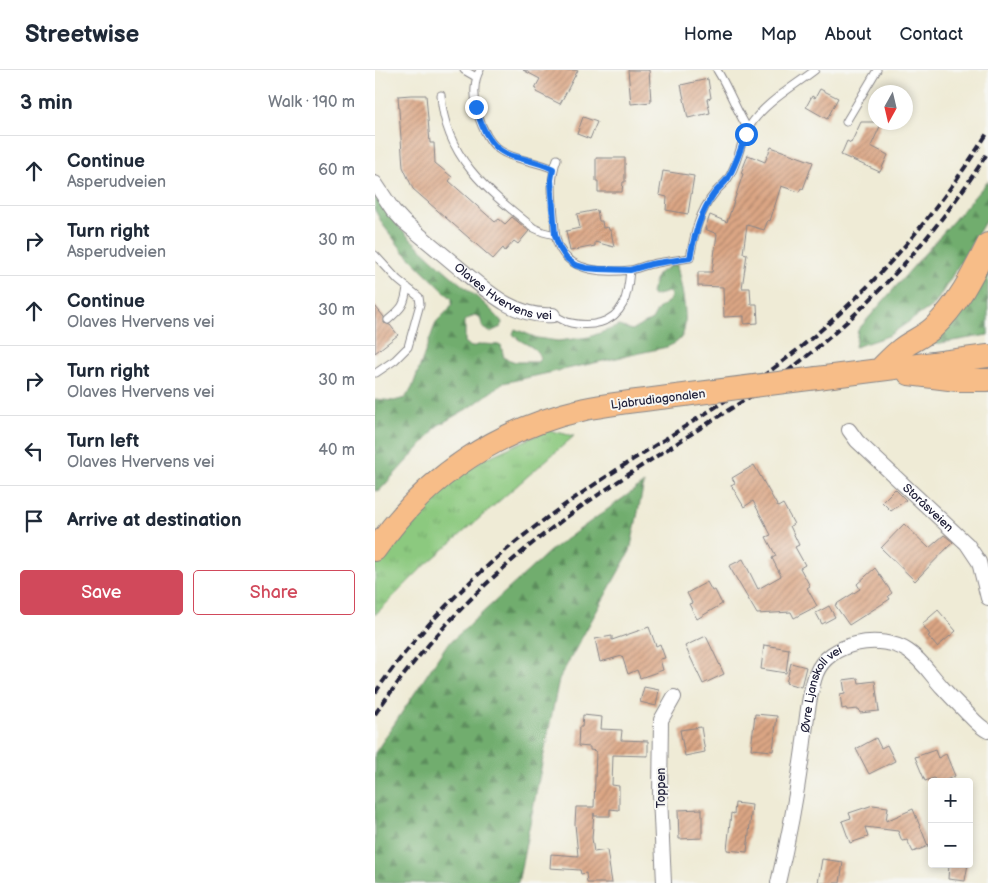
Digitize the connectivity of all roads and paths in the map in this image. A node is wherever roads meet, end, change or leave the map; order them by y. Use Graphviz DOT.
graph roads {
  1 [pos="464,70"];
  2 [pos="480,70"];
  3 [pos="717,70"];
  4 [pos="815,70"];
  5 [pos="877,70"];
  6 [pos="476,77"];
  7 [pos="441,95"];
  8 [pos="846,122"];
  9 [pos="748,128"];
  10 [pos="557,159"];
  11 [pos="553,169"];
  12 [pos="375,183"];
  13 [pos="555,235"];
  14 [pos="988,244"];
  15 [pos="375,255"];
  16 [pos="630,270"];
  17 [pos="407,287"];
  18 [pos="553,315"];
  19 [pos="388,320"];
  20 [pos="988,356"];
  21 [pos="879,370"];
  22 [pos="377,373"];
  23 [pos="988,380"];
  24 [pos="849,430"];
  25 [pos="375,550"];
  26 [pos="988,598"];
  27 [pos="674,697"];
  28 [pos="988,731"];
  29 [pos="664,883"];
  30 [pos="778,883"];
  1 -- 6 [label="lane"];
  2 -- 6 [label="lane"];
  3 -- 9 [label="lane"];
  4 -- 9 [label="lane"];
  5 -- 8 [label="lane"];
  6 -- 11 [label="lane"];
  7 -- 13 [label="lane"];
  9 -- 16 [label="lane"];
  10 -- 11 [label="lane"];
  11 -- 13 [label="lane"];
  12 -- 18 [label="street, Olaves Hvervens vei"];
  13 -- 16 [label="lane"];
  14 -- 21 [label="main road"];
  15 -- 17 [label="lane"];
  16 -- 18 [label="lane, Olaves Hvervens vei"];
  17 -- 19 [label="lane"];
  17 -- 22 [label="lane"];
  20 -- 21 [label="main road, Ljabrudiagonalen"];
  21 -- 23 [label="main road"];
  21 -- 25 [label="main road, Ljabrudiagonalen, bridge"];
  24 -- 26 [label="street, Storåsveien"];
  27 -- 29 [label="street, Toppen"];
  28 -- 30 [label="street, Øvre Ljanskoll vei"];
}
